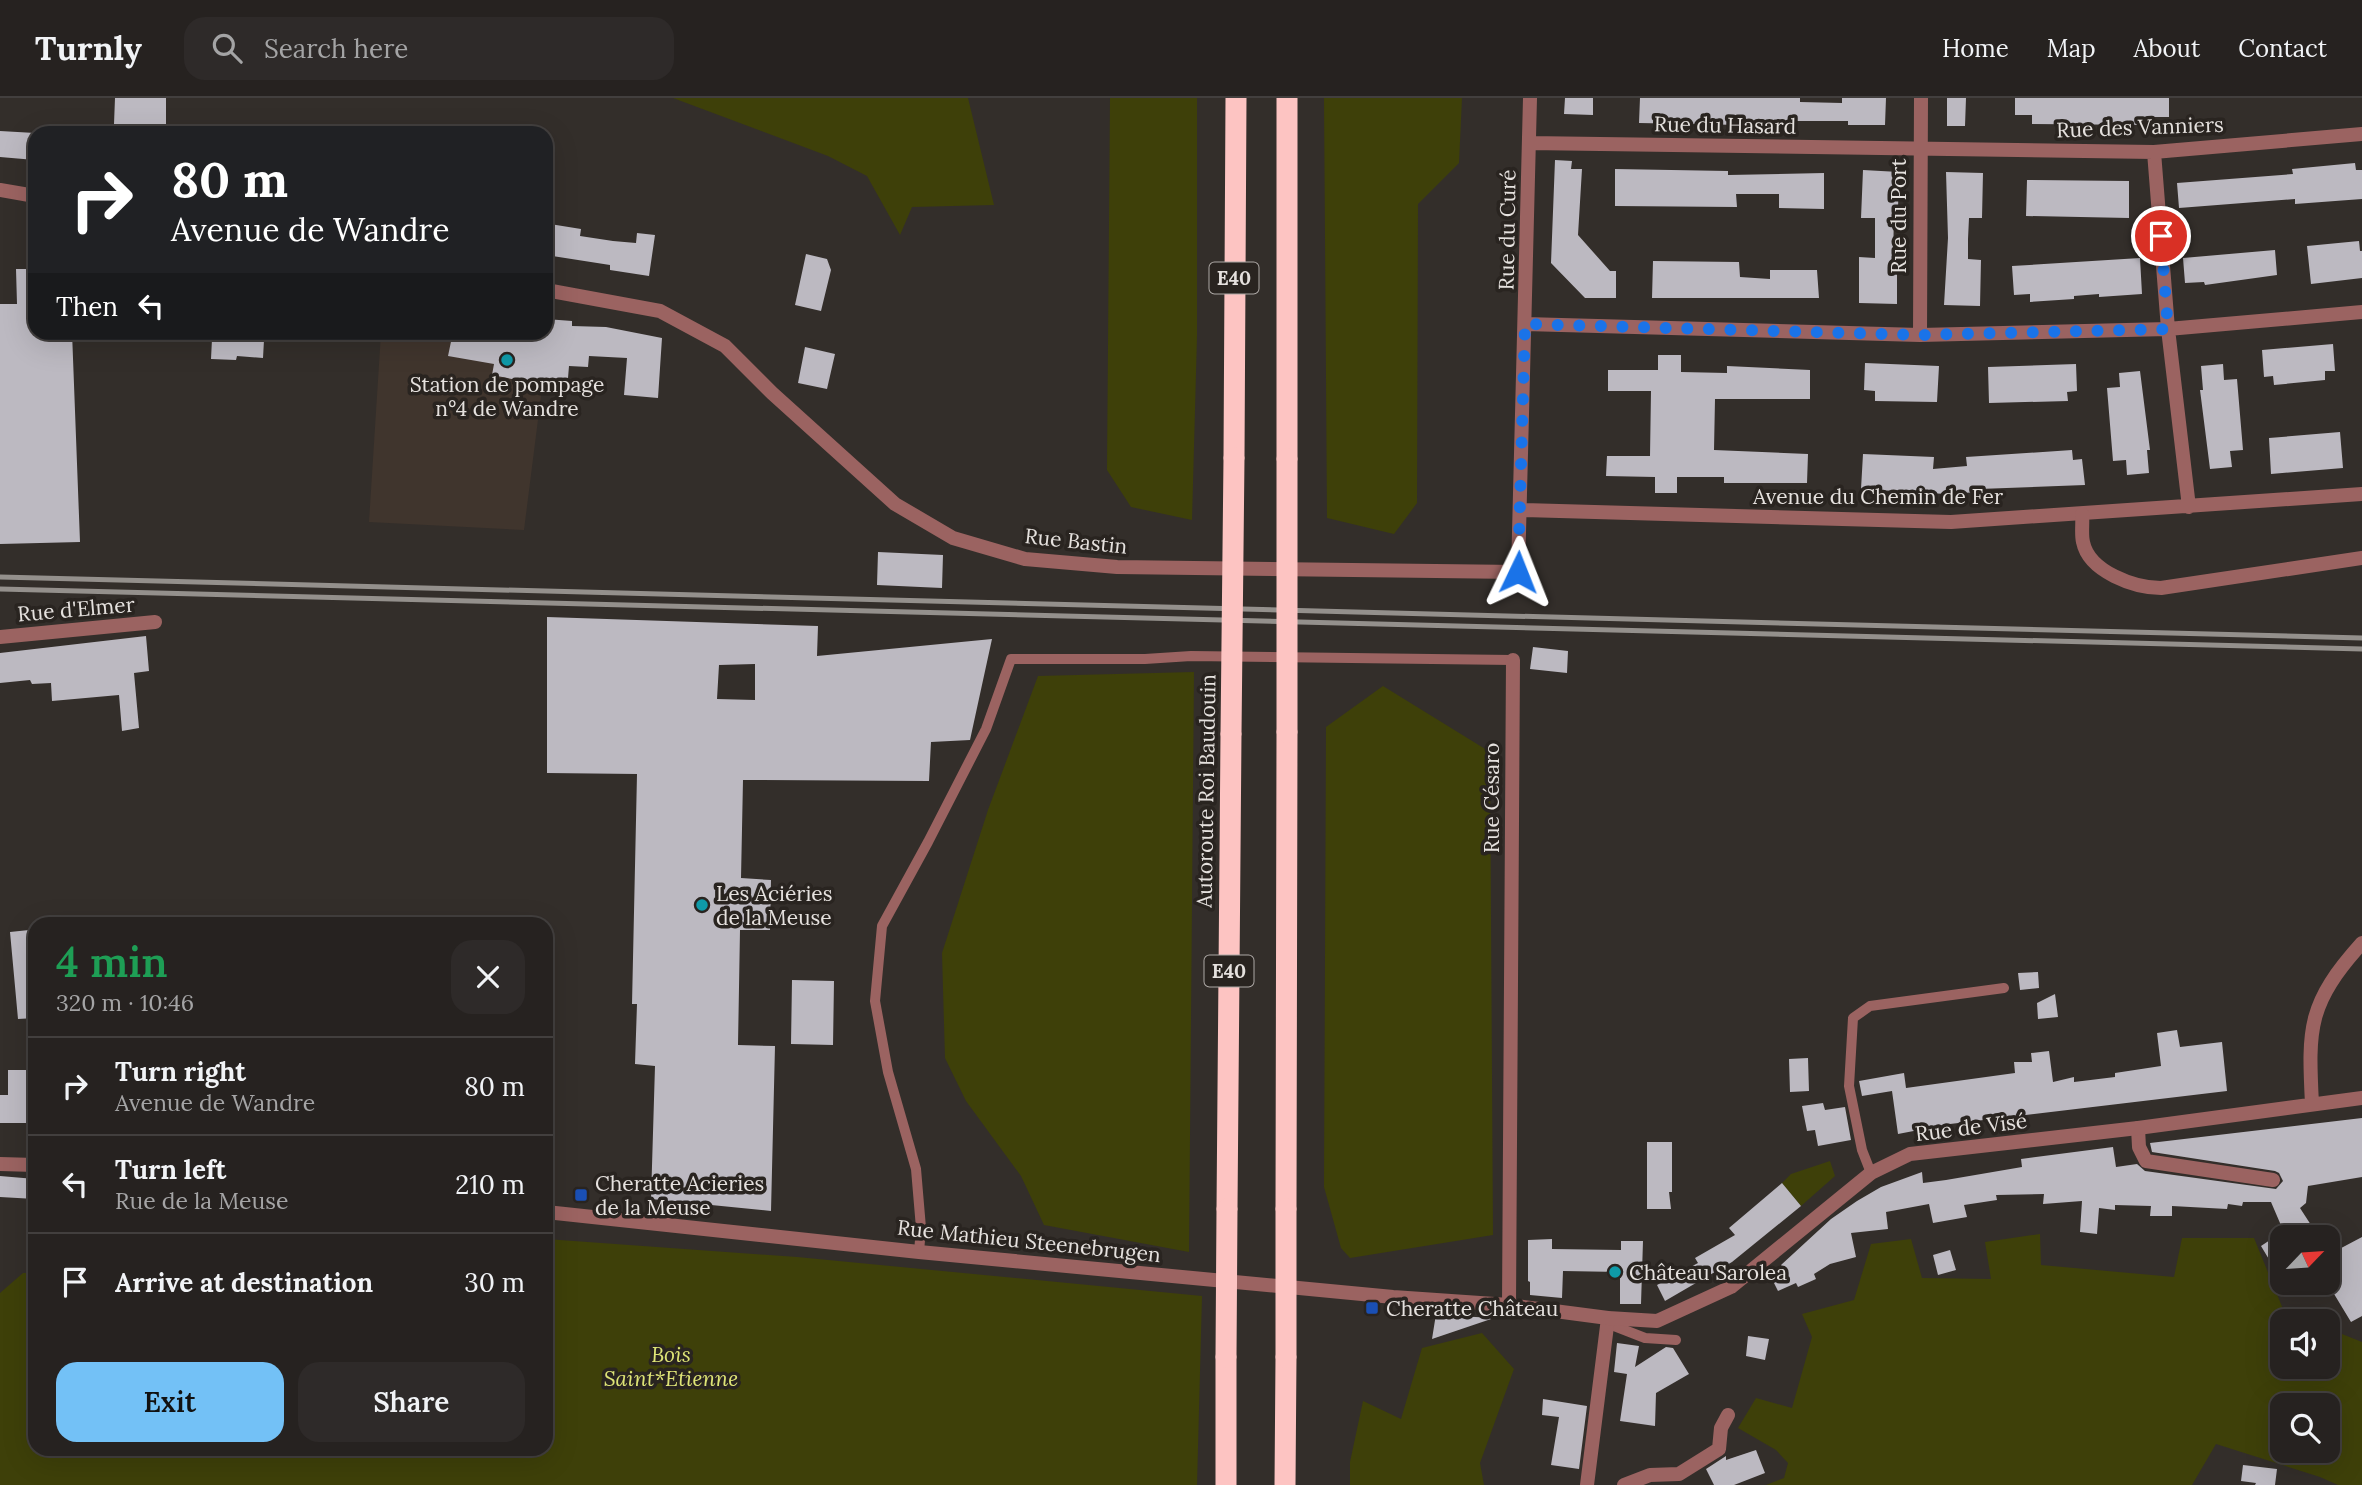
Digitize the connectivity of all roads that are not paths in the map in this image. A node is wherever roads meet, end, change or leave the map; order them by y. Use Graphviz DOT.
graph roads {
  1 [pos="1236,98"];
  2 [pos="1287,98"];
  3 [pos="1530,98"];
  4 [pos="1921,98"];
  5 [pos="2362,134"];
  6 [pos="1530,143"];
  7 [pos="1919,150"];
  8 [pos="2154,152"];
  9 [pos="0,190"];
  10 [pos="28,194"];
  11 [pos="553,291"];
  12 [pos="2362,312"];
  13 [pos="1525,324"];
  14 [pos="2168,329"];
  15 [pos="1920,335"];
  16 [pos="2362,494"];
  17 [pos="2189,508"];
  18 [pos="1520,510"];
  19 [pos="2082,514"];
  20 [pos="2362,558"];
  21 [pos="1518,572"];
  22 [pos="155,622"];
  23 [pos="0,637"];
  24 [pos="1513,660"];
  25 [pos="2362,943"];
  26 [pos="2004,988"];
  27 [pos="2362,1098"];
  28 [pos="2312,1104"];
  29 [pos="2138,1128"];
  30 [pos="0,1164"];
  31 [pos="28,1165"];
  32 [pos="1871,1173"];
  33 [pos="2273,1180"];
  34 [pos="553,1213"];
  35 [pos="919,1252"];
  36 [pos="1509,1305"];
  37 [pos="1608,1321"];
  38 [pos="1676,1340"];
  39 [pos="1728,1415"];
  40 [pos="1226,1485"];
  41 [pos="1285,1485"];
  42 [pos="1587,1485"];
  43 [pos="1624,1485"];
  1 -- 40 [label="highway, Autoroute Roi Baudouin / E40, bridge"];
  2 -- 41 [label="highway, E40, bridge"];
  3 -- 6 [label="street, Rue du Curé"];
  4 -- 7 [label="street, Rue du Port"];
  5 -- 8 [label="street, Rue des Vanniers"];
  6 -- 7 [label="street, Rue du Hasard"];
  6 -- 13 [label="street, Rue du Curé"];
  7 -- 8 [label="street, Rue des Vanniers"];
  7 -- 15 [label="street, Rue du Port"];
  8 -- 14 [label="street"];
  9 -- 10 [label="street"];
  11 -- 21 [label="street, Rue Bastin"];
  12 -- 14 [label="street"];
  13 -- 15 [label="street"];
  13 -- 18 [label="street, Rue du Curé"];
  14 -- 15 [label="street"];
  14 -- 17 [label="street"];
  16 -- 17 [label="street, Avenue du Chemin de Fer"];
  17 -- 19 [label="street, Avenue du Chemin de Fer"];
  18 -- 19 [label="street, Avenue du Chemin de Fer"];
  18 -- 21 [label="street, Rue du Curé"];
  19 -- 20 [label="street"];
  22 -- 23 [label="street, Rue d'Elmer"];
  24 -- 35 [label="lane, Rue Césaro"];
  24 -- 36 [label="street, Rue Césaro"];
  25 -- 28 [label="street"];
  26 -- 32 [label="lane"];
  27 -- 28 [label="street, Rue de Visé"];
  28 -- 29 [label="street, Rue de Visé"];
  29 -- 32 [label="street, Rue de Visé"];
  29 -- 33 [label="street"];
  30 -- 31 [label="street"];
  32 -- 37 [label="street, Rue de Visé"];
  34 -- 35 [label="street, Rue Mathieu Steenebrugen"];
  35 -- 36 [label="street, Rue Mathieu Steenebrugen"];
  36 -- 37 [label="street, Rue de Visé"];
  37 -- 38 [label="lane"];
  37 -- 42 [label="street"];
  39 -- 43 [label="street"];
}
